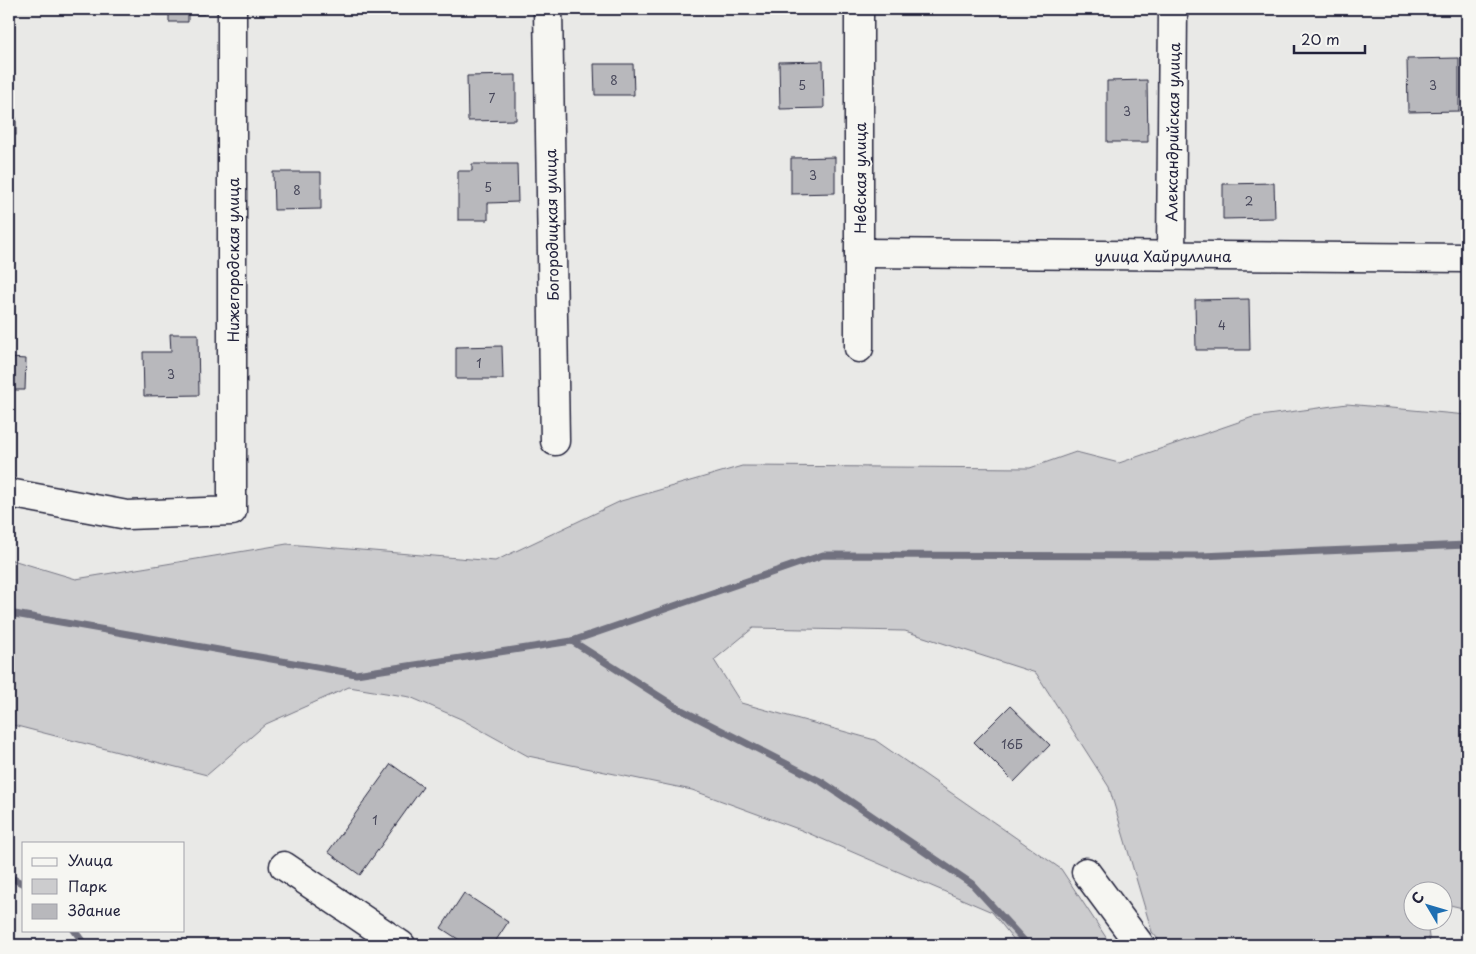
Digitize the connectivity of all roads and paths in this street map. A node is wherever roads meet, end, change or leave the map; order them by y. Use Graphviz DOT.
graph roads {
  1 [pos="232,9"];
  2 [pos="548,9"];
  3 [pos="859,9"];
  4 [pos="1173,9"];
  5 [pos="859,254"];
  6 [pos="1170,255"];
  7 [pos="1467,258"];
  8 [pos="859,348"];
  9 [pos="554,440"];
  10 [pos="9,493"];
  11 [pos="284,866"];
  12 [pos="1086,872"];
  13 [pos="401,945"];
  14 [pos="1140,945"];
  1 -- 10 [label="street, Нижегородская улица"];
  2 -- 9 [label="street, Богородицкая улица"];
  3 -- 5 [label="street, Невская улица"];
  4 -- 6 [label="street, Александрийская улица"];
  5 -- 6 [label="street, улица Хайруллина"];
  5 -- 8 [label="street, Невская улица"];
  6 -- 7 [label="street, улица Хайруллина"];
  11 -- 13 [label="street"];
  12 -- 14 [label="street"];
}
